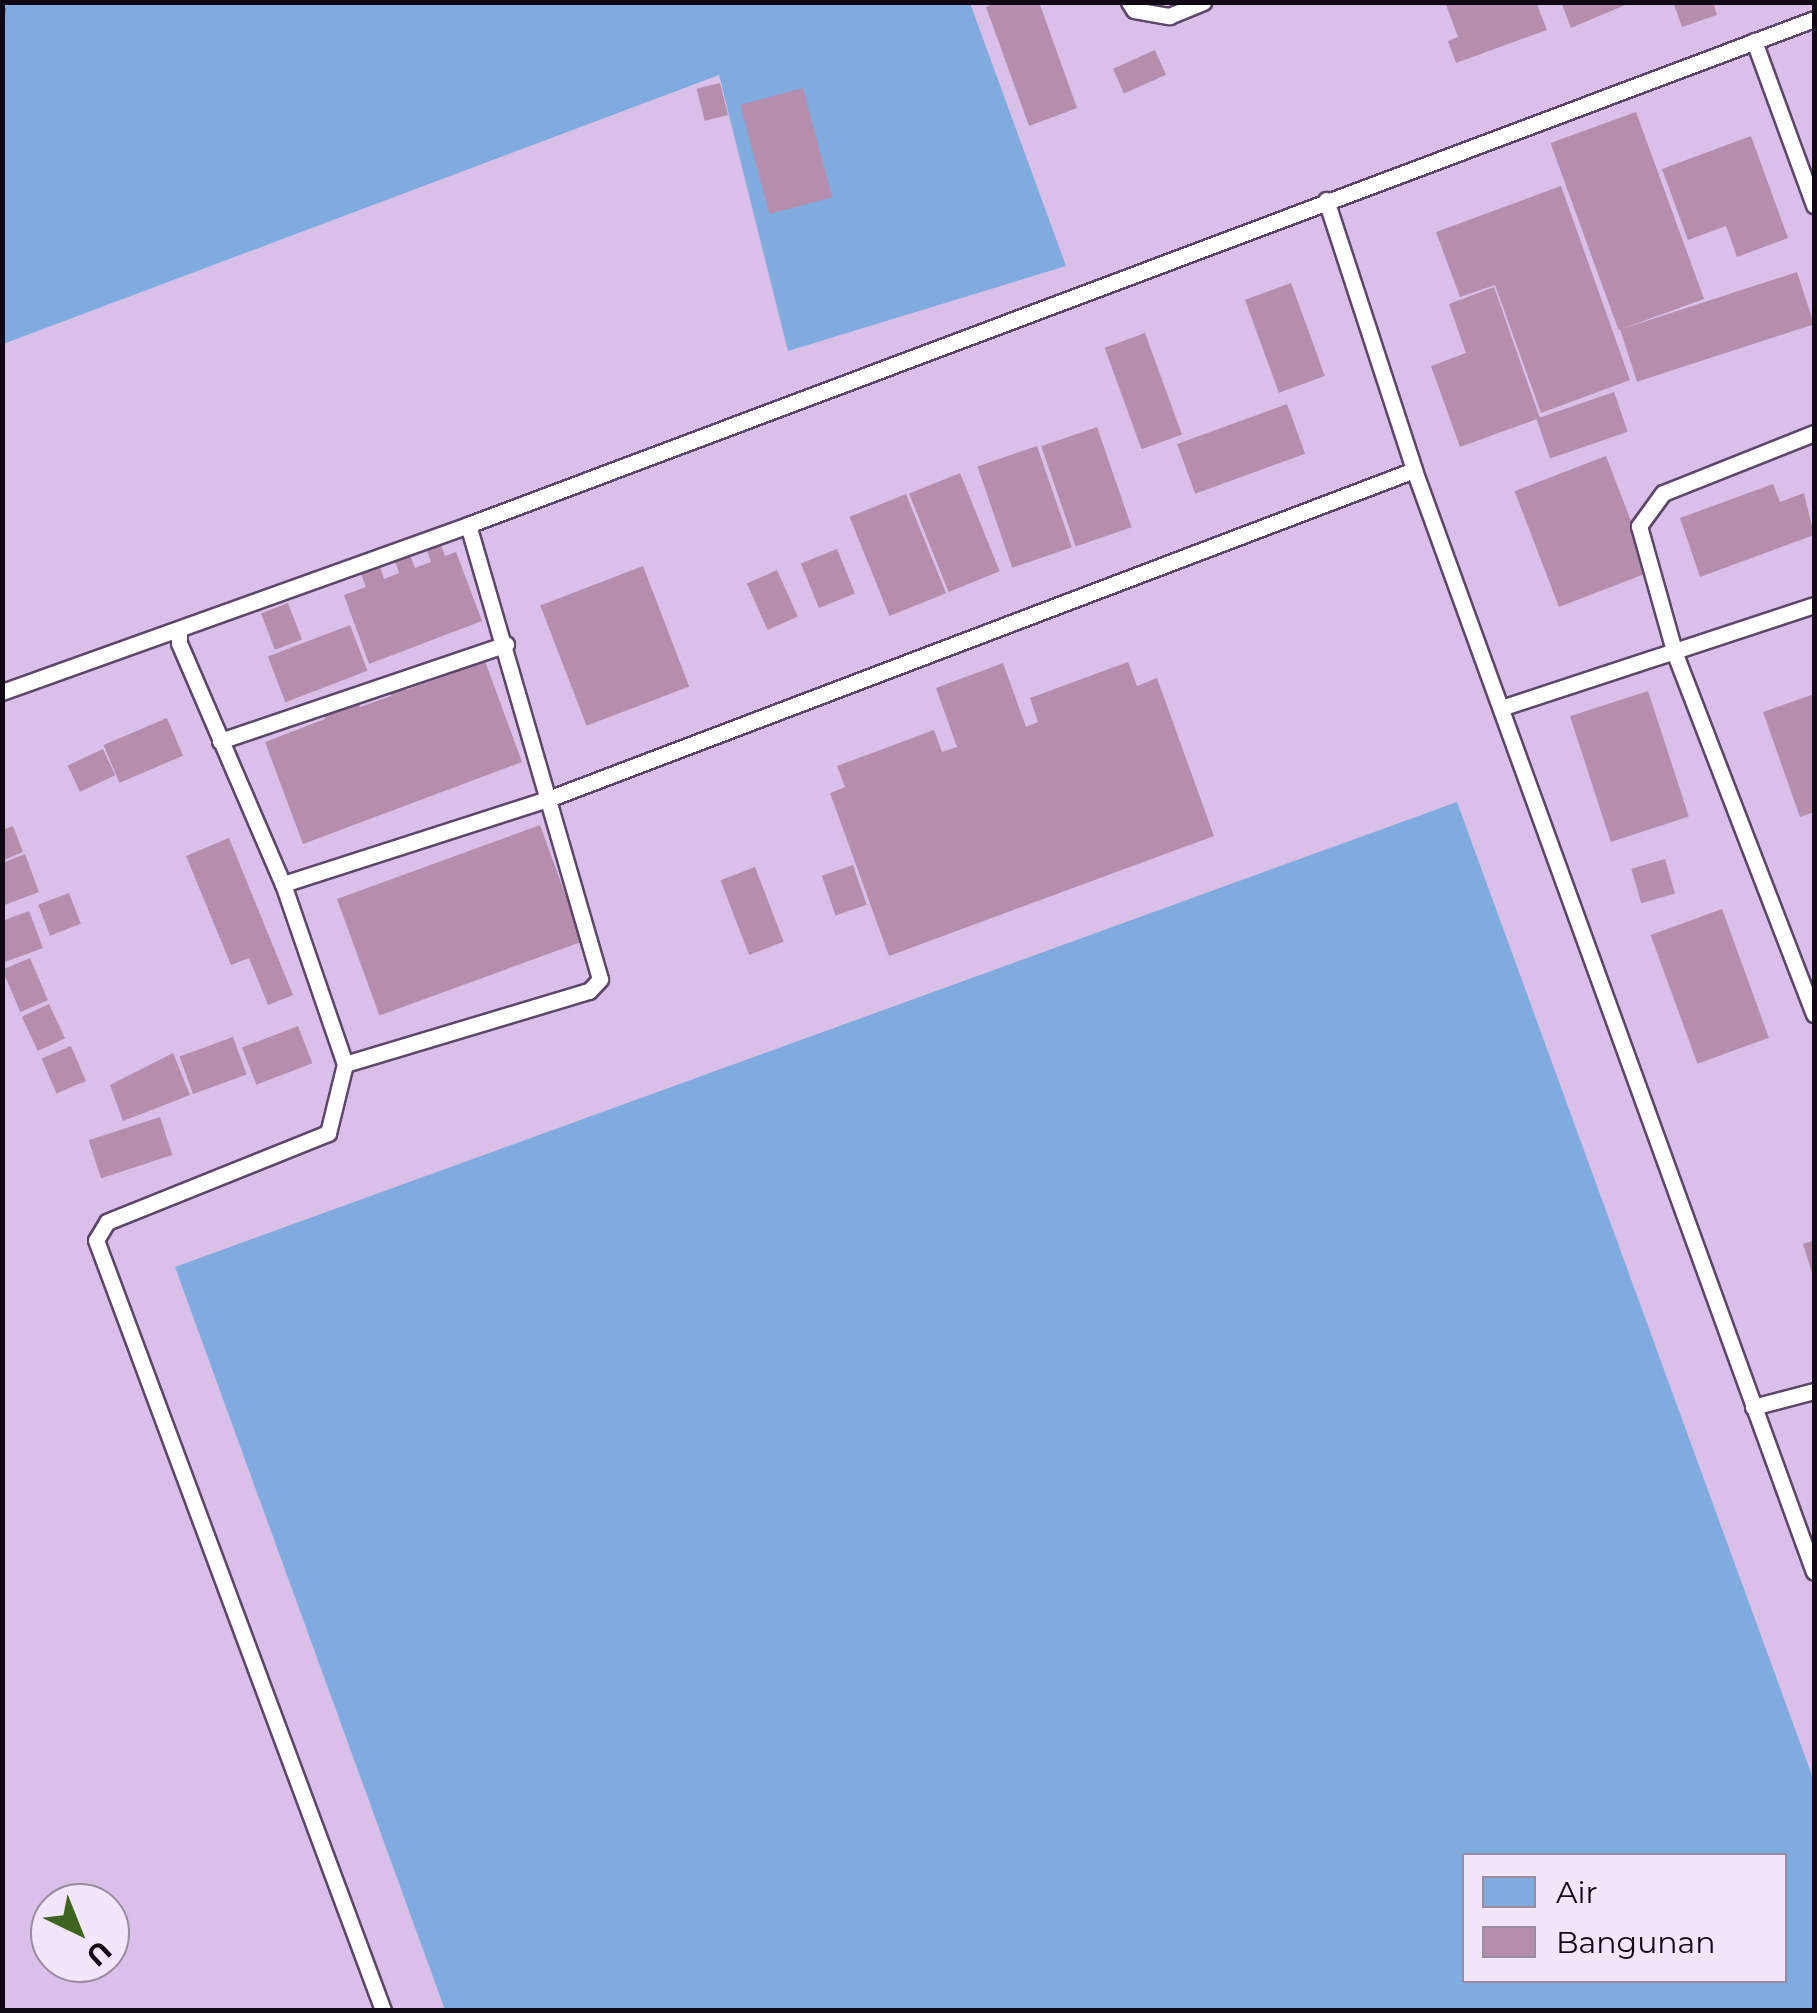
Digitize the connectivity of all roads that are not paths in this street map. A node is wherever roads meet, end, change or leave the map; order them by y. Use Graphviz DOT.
graph roads {
  1 [pos="1128,2"];
  2 [pos="1203,2"];
  3 [pos="1814,19"];
  4 [pos="1754,41"];
  5 [pos="1326,200"];
  6 [pos="1814,205"];
  7 [pos="1814,433"];
  8 [pos="1414,470"];
  9 [pos="468,526"];
  10 [pos="1814,605"];
  11 [pos="179,631"];
  12 [pos="506,644"];
  13 [pos="1676,654"];
  14 [pos="2,692"];
  15 [pos="1501,708"];
  16 [pos="220,741"];
  17 [pos="548,800"];
  18 [pos="283,884"];
  19 [pos="1814,1014"];
  20 [pos="345,1064"];
  21 [pos="1814,1391"];
  22 [pos="1754,1407"];
  23 [pos="1814,1572"];
  24 [pos="383,2010"];
  1 -- 2 [label="lane"];
  3 -- 4 [label="lane"];
  4 -- 5 [label="lane"];
  4 -- 6 [label="lane"];
  5 -- 8 [label="lane"];
  5 -- 9 [label="lane"];
  7 -- 13 [label="lane"];
  8 -- 15 [label="lane"];
  8 -- 17 [label="lane"];
  9 -- 11 [label="lane"];
  9 -- 12 [label="lane"];
  10 -- 13 [label="lane"];
  11 -- 14 [label="lane"];
  11 -- 16 [label="lane"];
  12 -- 16 [label="lane"];
  12 -- 17 [label="lane"];
  13 -- 15 [label="lane"];
  13 -- 19 [label="lane"];
  15 -- 22 [label="lane"];
  16 -- 18 [label="lane"];
  17 -- 18 [label="lane"];
  17 -- 20 [label="lane"];
  18 -- 20 [label="lane"];
  20 -- 24 [label="lane"];
  21 -- 22 [label="lane"];
  22 -- 23 [label="lane"];
}
